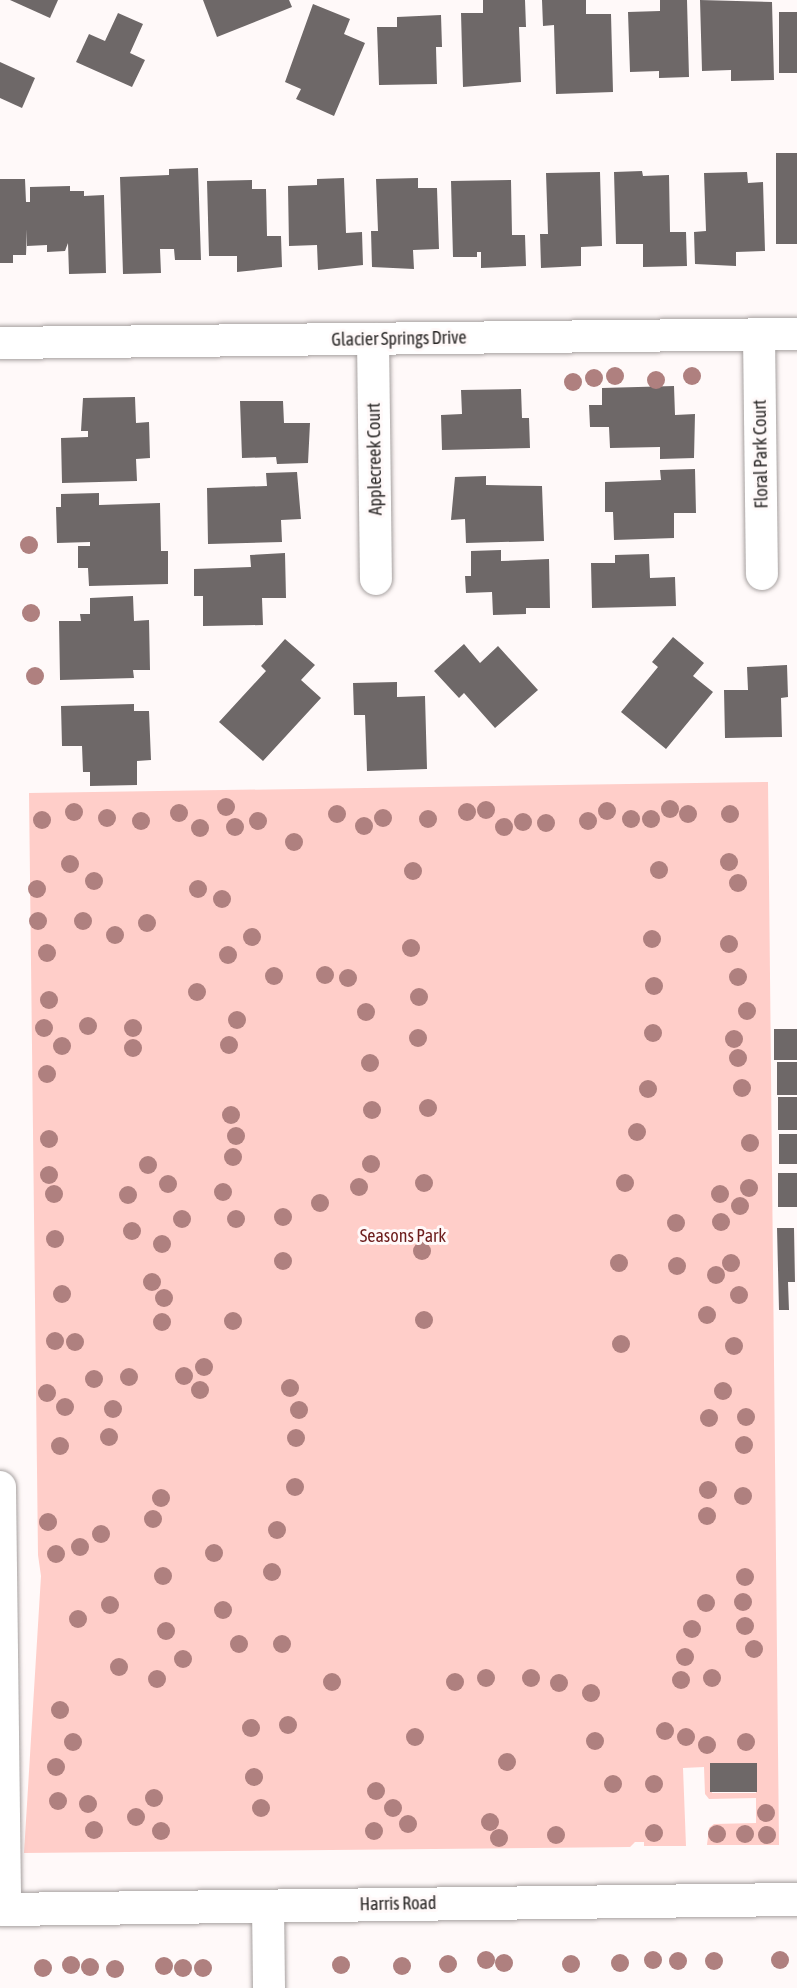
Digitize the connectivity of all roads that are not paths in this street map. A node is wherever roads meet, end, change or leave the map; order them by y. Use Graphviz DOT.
graph roads {
  1 [pos="797,334"];
  2 [pos="759,335"];
  3 [pos="373,339"];
  4 [pos="0,343"];
  5 [pos="762,574"];
  6 [pos="376,579"];
  7 [pos="0,1486"];
  8 [pos="797,1899"];
  9 [pos="268,1905"];
  10 [pos="2,1909"];
  11 [pos="269,1988"];
  1 -- 2 [label="street, Glacier Springs Drive"];
  2 -- 3 [label="street, Glacier Springs Drive"];
  2 -- 5 [label="street, Floral Park Court"];
  3 -- 4 [label="street, Glacier Springs Drive"];
  3 -- 6 [label="street, Applecreek Court"];
  7 -- 10 [label="street"];
  8 -- 9 [label="street, Harris Road"];
  9 -- 10 [label="street, Harris Road"];
  9 -- 11 [label="street"];
}
